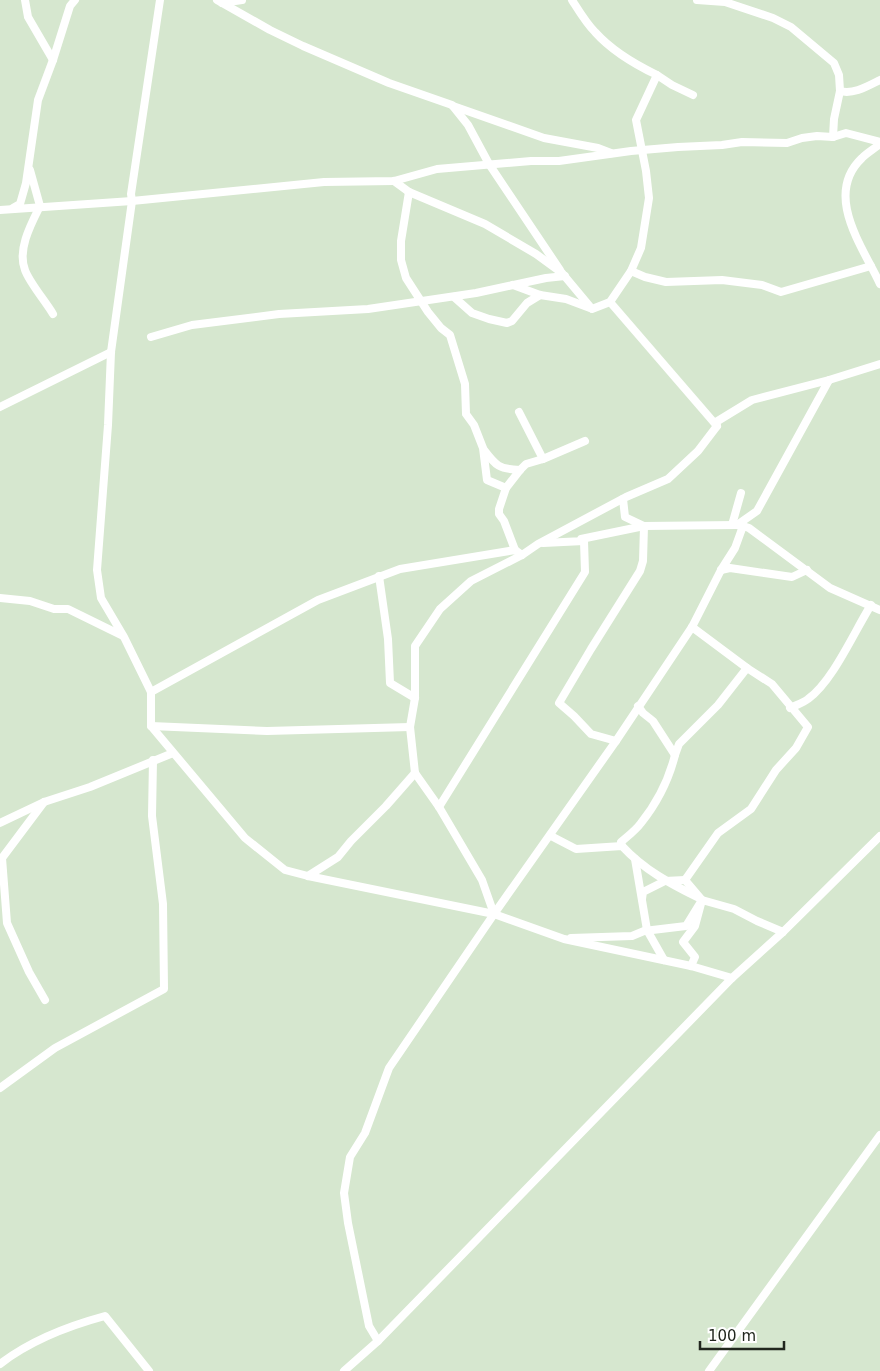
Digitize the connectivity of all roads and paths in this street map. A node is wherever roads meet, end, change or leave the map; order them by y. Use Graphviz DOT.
graph roads {
  1 [pos="25,0"];
  2 [pos="75,0"];
  3 [pos="160,0"];
  4 [pos="242,0"];
  5 [pos="572,0"];
  6 [pos="697,0"];
  7 [pos="219,1"];
  8 [pos="53,60"];
  9 [pos="657,75"];
  10 [pos="880,80"];
  11 [pos="840,91"];
  12 [pos="693,95"];
  13 [pos="452,105"];
  14 [pos="833,137"];
  15 [pos="880,143"];
  16 [pos="642,150"];
  17 [pos="613,154"];
  18 [pos="28,160"];
  19 [pos="489,164"];
  20 [pos="394,180"];
  21 [pos="409,192"];
  22 [pos="132,201"];
  23 [pos="40,206"];
  24 [pos="0,210"];
  25 [pos="9,210"];
  26 [pos="871,266"];
  27 [pos="631,271"];
  28 [pos="565,276"];
  29 [pos="880,284"];
  30 [pos="513,285"];
  31 [pos="540,295"];
  32 [pos="454,297"];
  33 [pos="422,301"];
  34 [pos="610,302"];
  35 [pos="592,309"];
  36 [pos="53,314"];
  37 [pos="151,337"];
  38 [pos="111,352"];
  39 [pos="880,364"];
  40 [pos="829,380"];
  41 [pos="0,407"];
  42 [pos="519,412"];
  43 [pos="717,426"];
  44 [pos="584,441"];
  45 [pos="483,448"];
  46 [pos="543,459"];
  47 [pos="520,470"];
  48 [pos="506,488"];
  49 [pos="741,493"];
  50 [pos="623,499"];
  51 [pos="737,525"];
  52 [pos="644,526"];
  53 [pos="584,541"];
  54 [pos="538,544"];
  55 [pos="515,550"];
  56 [pos="522,555"];
  57 [pos="721,570"];
  58 [pos="807,570"];
  59 [pos="379,576"];
  60 [pos="0,598"];
  61 [pos="871,605"];
  62 [pos="880,610"];
  63 [pos="692,627"];
  64 [pos="124,637"];
  65 [pos="747,668"];
  66 [pos="151,692"];
  67 [pos="415,698"];
  68 [pos="638,706"];
  69 [pos="790,708"];
  70 [pos="151,726"];
  71 [pos="410,727"];
  72 [pos="616,741"];
  73 [pos="174,753"];
  74 [pos="675,756"];
  75 [pos="153,760"];
  76 [pos="415,773"];
  77 [pos="44,802"];
  78 [pos="439,806"];
  79 [pos="0,823"];
  80 [pos="551,836"];
  81 [pos="880,836"];
  82 [pos="622,846"];
  83 [pos="635,860"];
  84 [pos="308,876"];
  85 [pos="665,880"];
  86 [pos="685,880"];
  87 [pos="702,900"];
  88 [pos="642,904"];
  89 [pos="494,914"];
  90 [pos="647,930"];
  91 [pos="783,932"];
  92 [pos="564,939"];
  93 [pos="664,960"];
  94 [pos="691,966"];
  95 [pos="732,978"];
  96 [pos="46,1000"];
  97 [pos="0,1088"];
  98 [pos="880,1135"];
  99 [pos="378,1341"];
  100 [pos="0,1364"];
  101 [pos="150,1371"];
  102 [pos="344,1371"];
  103 [pos="709,1371"];
  1 -- 8 [label="street"];
  2 -- 8 [label="street"];
  3 -- 22 [label="street"];
  4 -- 7 [label="street"];
  5 -- 9 [label="street"];
  6 -- 11 [label="street"];
  7 -- 13 [label="street"];
  8 -- 18 [label="street"];
  9 -- 12 [label="street"];
  9 -- 16 [label="street"];
  10 -- 11 [label="street"];
  11 -- 14 [label="street"];
  13 -- 17 [label="street"];
  13 -- 19 [label="street"];
  14 -- 15 [label="street"];
  14 -- 16 [label="street"];
  15 -- 26 [label="street"];
  16 -- 17 [label="street"];
  16 -- 27 [label="street"];
  17 -- 19 [label="street"];
  18 -- 23 [label="street"];
  18 -- 25 [label="street"];
  19 -- 20 [label="street"];
  19 -- 28 [label="street"];
  20 -- 21 [label="street"];
  20 -- 22 [label="street"];
  21 -- 28 [label="street"];
  21 -- 33 [label="street"];
  22 -- 23 [label="street"];
  22 -- 38 [label="street"];
  23 -- 25 [label="street"];
  23 -- 36 [label="street"];
  24 -- 25 [label="street"];
  26 -- 27 [label="street"];
  26 -- 29 [label="street"];
  27 -- 34 [label="street"];
  28 -- 30 [label="street"];
  28 -- 35 [label="street"];
  30 -- 31 [label="street"];
  30 -- 32 [label="street"];
  31 -- 32 [label="street"];
  31 -- 35 [label="street"];
  32 -- 33 [label="street"];
  33 -- 37 [label="street"];
  33 -- 45 [label="street"];
  34 -- 35 [label="street"];
  34 -- 43 [label="street"];
  38 -- 41 [label="street"];
  38 -- 64 [label="street"];
  39 -- 40 [label="street"];
  40 -- 43 [label="street"];
  40 -- 51 [label="street"];
  42 -- 46 [label="street"];
  43 -- 50 [label="street"];
  44 -- 46 [label="street"];
  45 -- 47 [label="street"];
  45 -- 48 [label="street"];
  46 -- 47 [label="street"];
  47 -- 48 [label="street"];
  48 -- 55 [label="street"];
  49 -- 51 [label="street"];
  50 -- 52 [label="street"];
  50 -- 54 [label="street"];
  51 -- 52 [label="street"];
  51 -- 57 [label="street"];
  51 -- 58 [label="street"];
  52 -- 53 [label="street"];
  52 -- 72 [label="street"];
  53 -- 54 [label="street"];
  53 -- 78 [label="street"];
  54 -- 56 [label="street"];
  55 -- 56 [label="street"];
  55 -- 59 [label="street"];
  56 -- 67 [label="street"];
  57 -- 58 [label="street"];
  57 -- 63 [label="street"];
  58 -- 61 [label="street"];
  59 -- 66 [label="street"];
  59 -- 67 [label="street"];
  60 -- 64 [label="street"];
  61 -- 62 [label="street"];
  61 -- 69 [label="street"];
  63 -- 65 [label="street"];
  63 -- 68 [label="street"];
  64 -- 66 [label="street"];
  65 -- 69 [label="street"];
  65 -- 74 [label="street"];
  66 -- 70 [label="street"];
  67 -- 71 [label="street"];
  68 -- 72 [label="street"];
  68 -- 74 [label="street"];
  69 -- 86 [label="street"];
  70 -- 71 [label="street"];
  70 -- 73 [label="street"];
  71 -- 76 [label="street"];
  72 -- 80 [label="street"];
  73 -- 75 [label="street"];
  73 -- 84 [label="street"];
  74 -- 82 [label="street"];
  75 -- 77 [label="street"];
  75 -- 97 [label="street"];
  76 -- 78 [label="street"];
  76 -- 84 [label="street"];
  77 -- 79 [label="street"];
  77 -- 96 [label="street"];
  78 -- 89 [label="street"];
  80 -- 82 [label="street"];
  80 -- 89 [label="street"];
  81 -- 91 [label="street"];
  82 -- 83 [label="street"];
  83 -- 85 [label="street"];
  83 -- 88 [label="street"];
  84 -- 89 [label="street"];
  85 -- 86 [label="street"];
  85 -- 87 [label="street"];
  85 -- 88 [label="street"];
  86 -- 87 [label="street"];
  87 -- 90 [label="street"];
  87 -- 91 [label="street"];
  87 -- 94 [label="street"];
  88 -- 90 [label="street"];
  89 -- 92 [label="street"];
  89 -- 99 [label="street"];
  90 -- 92 [label="street"];
  90 -- 93 [label="street"];
  91 -- 95 [label="street"];
  92 -- 93 [label="street"];
  93 -- 94 [label="street"];
  94 -- 95 [label="street"];
  95 -- 99 [label="street"];
  98 -- 103 [label="street"];
  99 -- 102 [label="street"];
  100 -- 101 [label="street"];
}
